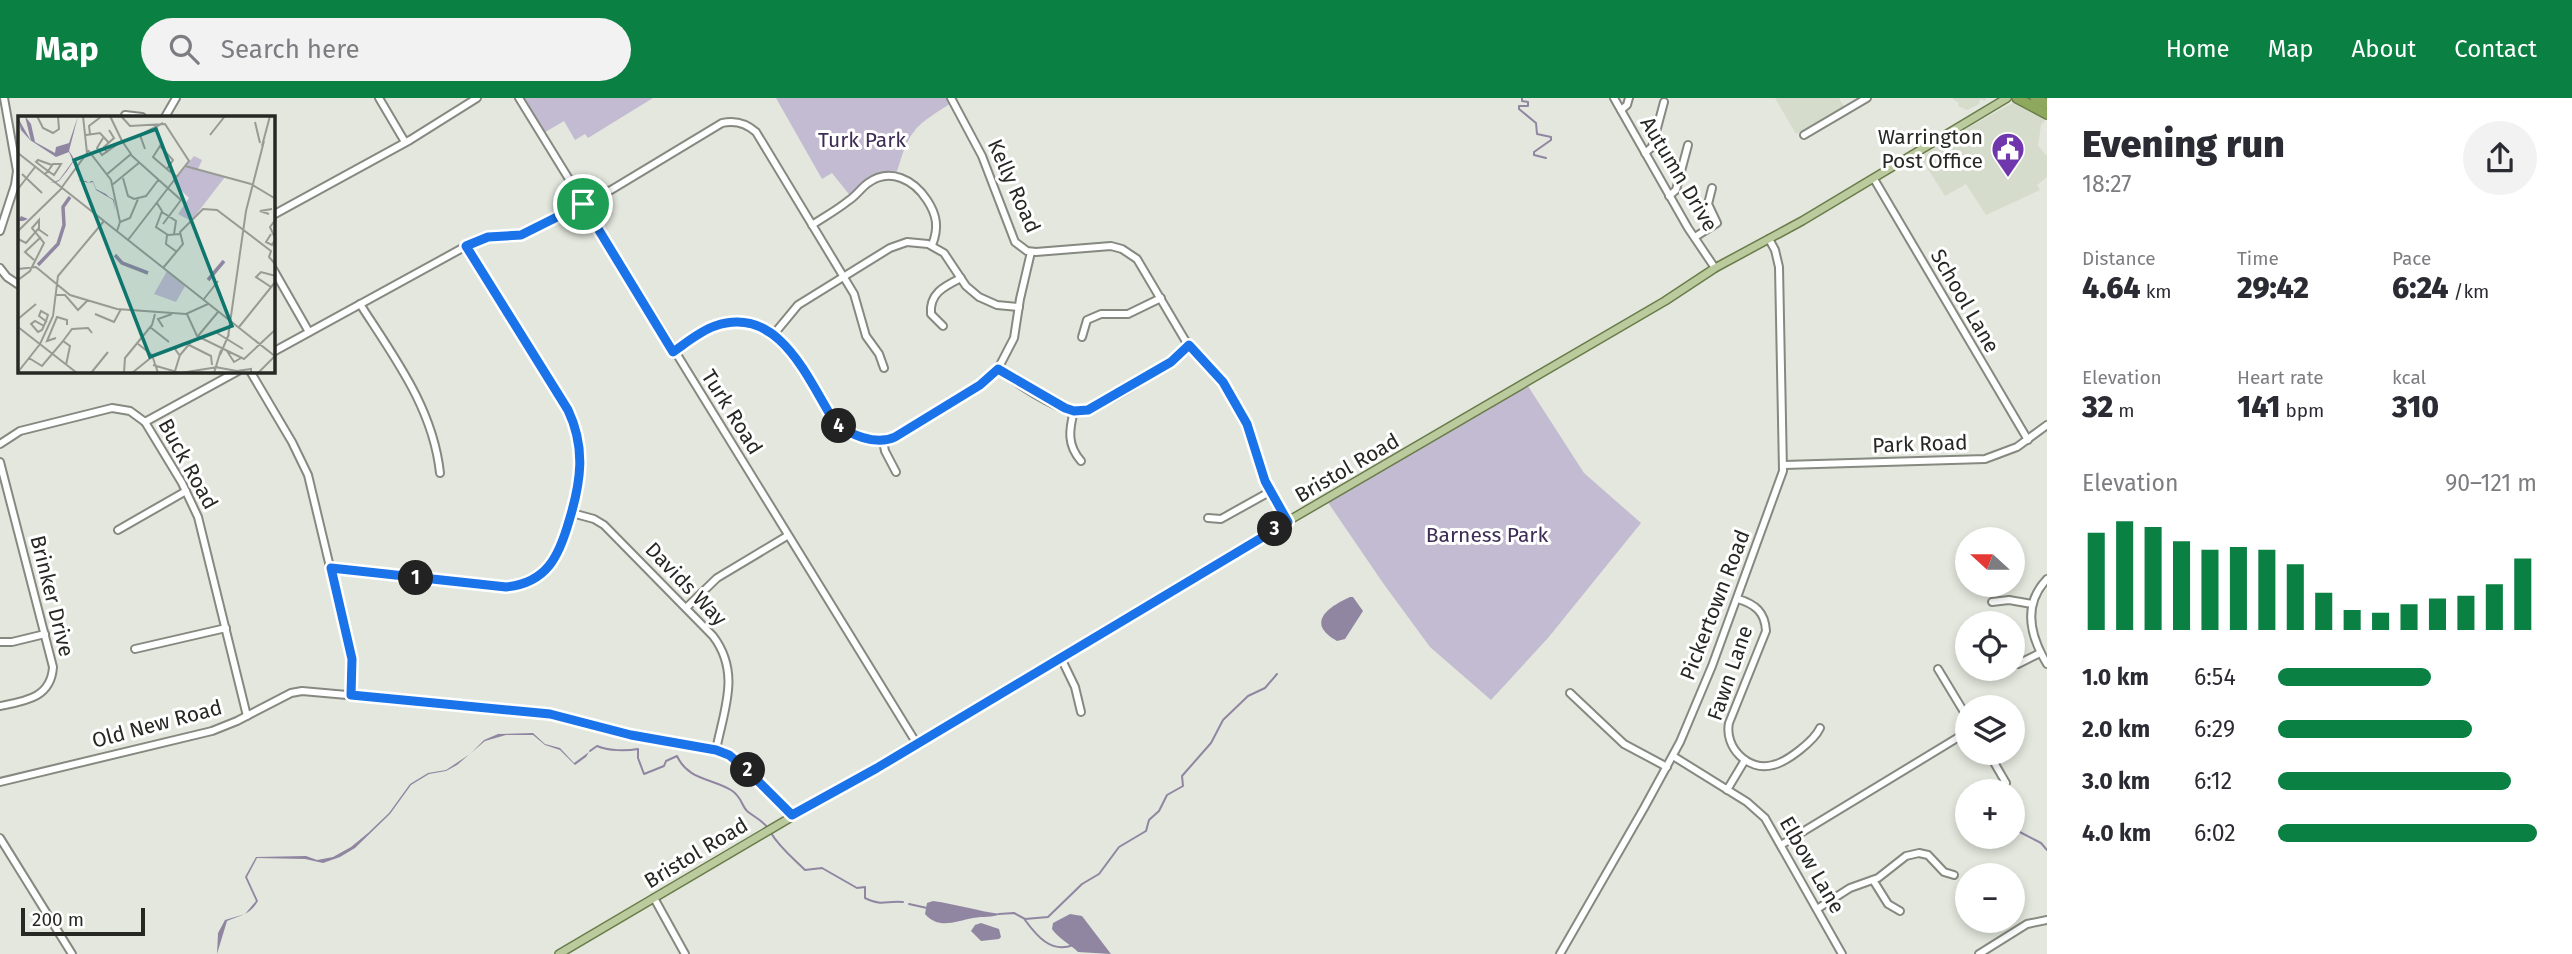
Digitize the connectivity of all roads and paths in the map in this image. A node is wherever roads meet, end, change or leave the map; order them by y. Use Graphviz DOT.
graph roads {
  1 [pos="4,98"];
  2 [pos="176,98"];
  3 [pos="379,98"];
  4 [pos="477,98"];
  5 [pos="519,98"];
  6 [pos="951,98"];
  7 [pos="1614,98"];
  8 [pos="1629,98"];
  9 [pos="1867,98"];
  10 [pos="2007,98"];
  11 [pos="2017,98"];
  12 [pos="2035,98"];
  13 [pos="1664,102"];
  14 [pos="2047,104"];
  15 [pos="1621,110"];
  16 [pos="2047,114"];
  17 [pos="166,116"];
  18 [pos="1804,135"];
  19 [pos="405,142"];
  20 [pos="1689,145"];
  21 [pos="1645,153"];
  22 [pos="1874,178"];
  23 [pos="1712,188"];
  24 [pos="1670,196"];
  25 [pos="583,204"];
  26 [pos="275,214"];
  27 [pos="812,225"];
  28 [pos="0,231"];
  29 [pos="1695,237"];
  30 [pos="1769,239"];
  31 [pos="932,245"];
  32 [pos="466,246"];
  33 [pos="1031,252"];
  34 [pos="0,268"];
  35 [pos="1714,268"];
  36 [pos="275,272"];
  37 [pos="843,276"];
  38 [pos="961,278"];
  39 [pos="18,284"];
  40 [pos="1161,298"];
  41 [pos="360,304"];
  42 [pos="1018,307"];
  43 [pos="943,326"];
  44 [pos="309,332"];
  45 [pos="774,334"];
  46 [pos="1082,337"];
  47 [pos="1189,345"];
  48 [pos="275,351"];
  49 [pos="673,352"];
  50 [pos="884,368"];
  51 [pos="998,369"];
  52 [pos="234,373"];
  53 [pos="251,373"];
  54 [pos="1074,411"];
  55 [pos="145,422"];
  56 [pos="2047,425"];
  57 [pos="2028,440"];
  58 [pos="883,441"];
  59 [pos="0,444"];
  60 [pos="1081,461"];
  61 [pos="0,463"];
  62 [pos="1784,465"];
  63 [pos="896,472"];
  64 [pos="440,473"];
  65 [pos="186,491"];
  66 [pos="1271,491"];
  67 [pos="572,513"];
  68 [pos="1208,518"];
  69 [pos="1288,522"];
  70 [pos="118,530"];
  71 [pos="787,536"];
  72 [pos="331,568"];
  73 [pos="2047,579"];
  74 [pos="1738,598"];
  75 [pos="1992,602"];
  76 [pos="2032,604"];
  77 [pos="686,608"];
  78 [pos="226,628"];
  79 [pos="45,634"];
  80 [pos="0,642"];
  81 [pos="135,649"];
  82 [pos="2040,653"];
  83 [pos="1062,658"];
  84 [pos="2025,660"];
  85 [pos="2047,664"];
  86 [pos="1938,670"];
  87 [pos="1570,693"];
  88 [pos="351,695"];
  89 [pos="1955,698"];
  90 [pos="0,706"];
  91 [pos="1081,712"];
  92 [pos="247,716"];
  93 [pos="1820,727"];
  94 [pos="1955,739"];
  95 [pos="916,744"];
  96 [pos="716,750"];
  97 [pos="1672,756"];
  98 [pos="1745,760"];
  99 [pos="1667,767"];
  100 [pos="0,782"];
  101 [pos="1727,790"];
  102 [pos="792,815"];
  103 [pos="0,838"];
  104 [pos="1781,845"];
  105 [pos="1954,875"];
  106 [pos="1874,880"];
  107 [pos="653,898"];
  108 [pos="1817,909"];
  109 [pos="1900,911"];
  110 [pos="2047,921"];
  111 [pos="72,954"];
  112 [pos="559,954"];
  113 [pos="685,954"];
  114 [pos="1560,954"];
  115 [pos="1842,954"];
  116 [pos="1979,954"];
  1 -- 28 [label="street"];
  2 -- 17 [label="street"];
  3 -- 19 [label="street"];
  4 -- 19 [label="street"];
  5 -- 25 [label="street, Turk Road"];
  6 -- 33 [label="street, Kelly Road"];
  7 -- 15 [label="street, Autumn Drive"];
  8 -- 15 [label="street"];
  9 -- 18 [label="street"];
  10 -- 22 [label="main road, Bristol Road"];
  11 -- 16 [label="highway"];
  12 -- 14 [label="highway"];
  13 -- 21 [label="street"];
  15 -- 21 [label="street, Autumn Drive"];
  19 -- 26 [label="street"];
  20 -- 24 [label="street"];
  21 -- 24 [label="street, Autumn Drive"];
  22 -- 30 [label="main road, Bristol Road"];
  22 -- 57 [label="street, School Lane"];
  23 -- 29 [label="street"];
  24 -- 29 [label="street, Autumn Drive"];
  25 -- 27 [label="street"];
  25 -- 32 [label="street"];
  25 -- 49 [label="street, Turk Road"];
  27 -- 31 [label="street"];
  27 -- 37 [label="street"];
  29 -- 35 [label="street, Autumn Drive"];
  30 -- 35 [label="main road, Bristol Road"];
  30 -- 62 [label="street, Pickertown Road"];
  31 -- 37 [label="street"];
  31 -- 38 [label="street"];
  32 -- 41 [label="street"];
  32 -- 67 [label="street"];
  33 -- 40 [label="street, Kelly Road"];
  33 -- 42 [label="street"];
  34 -- 39 [label="street"];
  35 -- 69 [label="main road, Bristol Road"];
  36 -- 44 [label="street"];
  37 -- 45 [label="street"];
  37 -- 50 [label="street"];
  38 -- 42 [label="street"];
  38 -- 43 [label="street"];
  40 -- 46 [label="street"];
  40 -- 47 [label="street, Kelly Road"];
  41 -- 44 [label="street"];
  41 -- 64 [label="street"];
  42 -- 51 [label="street"];
  44 -- 48 [label="street"];
  45 -- 49 [label="street"];
  45 -- 58 [label="street"];
  47 -- 54 [label="street"];
  47 -- 66 [label="street, Kelly Road"];
  49 -- 71 [label="street, Turk Road"];
  51 -- 54 [label="street"];
  51 -- 58 [label="street"];
  52 -- 55 [label="street"];
  53 -- 72 [label="street"];
  54 -- 60 [label="street"];
  55 -- 59 [label="street, Buck Road"];
  55 -- 65 [label="street, Buck Road"];
  56 -- 57 [label="street, Park Road"];
  57 -- 62 [label="street, Park Road"];
  58 -- 63 [label="street"];
  61 -- 79 [label="street, Brinker Drive"];
  62 -- 74 [label="street, Pickertown Road"];
  65 -- 70 [label="street"];
  65 -- 78 [label="street, Buck Road"];
  66 -- 68 [label="street"];
  66 -- 69 [label="street, Kelly Road"];
  67 -- 72 [label="street"];
  67 -- 77 [label="street, Davids Way"];
  69 -- 83 [label="main road, Bristol Road"];
  71 -- 77 [label="street"];
  71 -- 95 [label="street, Turk Road"];
  72 -- 88 [label="street"];
  73 -- 76 [label="street"];
  74 -- 97 [label="street, Pickertown Road"];
  74 -- 98 [label="street, Fawn Lane"];
  75 -- 76 [label="street"];
  76 -- 82 [label="street"];
  77 -- 96 [label="street, Davids Way"];
  78 -- 81 [label="street"];
  78 -- 92 [label="street, Buck Road"];
  79 -- 80 [label="street"];
  79 -- 90 [label="street, Brinker Drive"];
  82 -- 84 [label="street"];
  82 -- 85 [label="street"];
  83 -- 91 [label="street"];
  83 -- 95 [label="main road, Bristol Road"];
  86 -- 89 [label="street"];
  87 -- 99 [label="street"];
  88 -- 92 [label="street, Old New Road"];
  88 -- 96 [label="street, Old New Road"];
  92 -- 100 [label="street, Old New Road"];
  93 -- 98 [label="street"];
  94 -- 104 [label="street"];
  95 -- 102 [label="main road, Bristol Road"];
  96 -- 102 [label="street, Old New Road"];
  97 -- 99 [label="street, Pickertown Road"];
  97 -- 101 [label="street, Elbow Lane"];
  98 -- 101 [label="street"];
  99 -- 114 [label="street, Pickertown Road"];
  101 -- 104 [label="street, Elbow Lane"];
  102 -- 107 [label="main road, Bristol Road"];
  103 -- 111 [label="street"];
  104 -- 108 [label="street, Elbow Lane"];
  105 -- 106 [label="street"];
  106 -- 108 [label="street"];
  106 -- 109 [label="street"];
  107 -- 112 [label="main road, Bristol Road"];
  107 -- 113 [label="street"];
  108 -- 115 [label="street, Elbow Lane"];
  110 -- 116 [label="street"];
}
